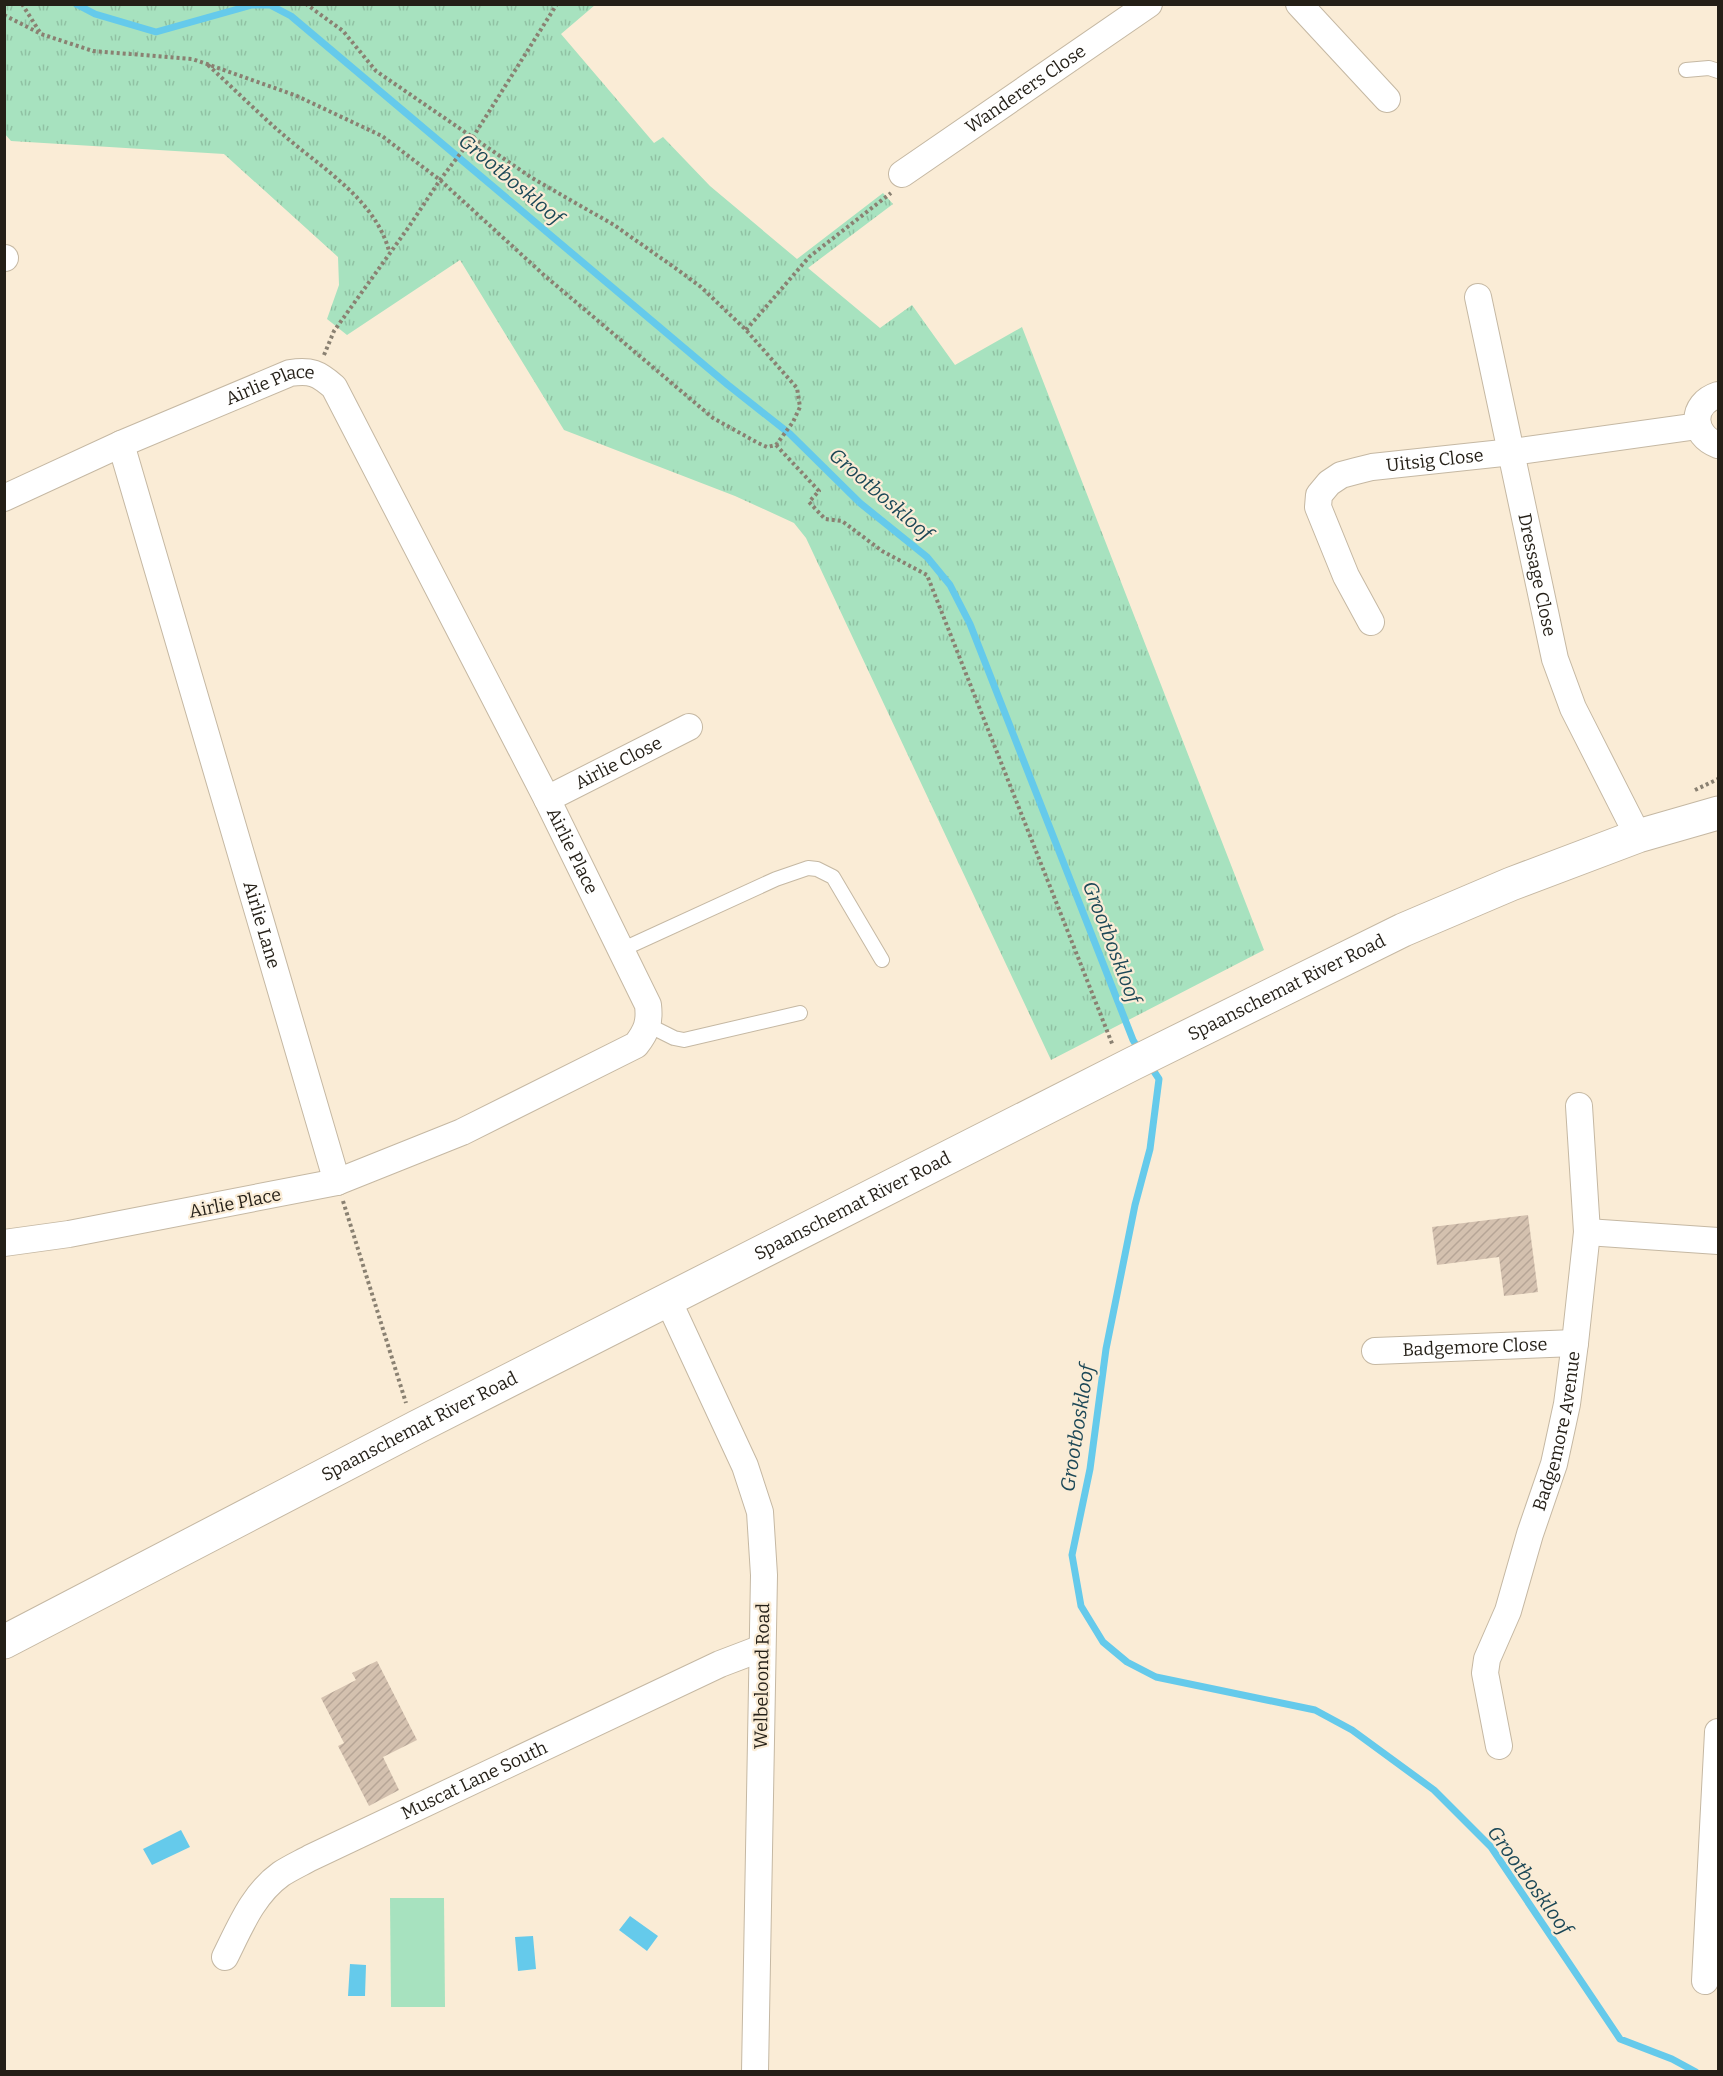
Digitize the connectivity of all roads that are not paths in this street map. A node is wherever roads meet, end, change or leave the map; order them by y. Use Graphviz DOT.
graph roads {
  1 [pos="1149,4"];
  2 [pos="1299,4"];
  3 [pos="1686,70"];
  4 [pos="1719,71"];
  5 [pos="1387,99"];
  6 [pos="902,174"];
  7 [pos="1478,297"];
  8 [pos="1719,395"];
  9 [pos="1698,426"];
  10 [pos="121,444"];
  11 [pos="1719,445"];
  12 [pos="1512,452"];
  13 [pos="4,498"];
  14 [pos="1371,622"];
  15 [pos="689,727"];
  16 [pos="547,799"];
  17 [pos="1719,813"];
  18 [pos="1638,836"];
  19 [pos="621,950"];
  20 [pos="882,960"];
  21 [pos="800,1013"];
  22 [pos="648,1025"];
  23 [pos="1579,1106"];
  24 [pos="337,1182"];
  25 [pos="1587,1232"];
  26 [pos="1719,1241"];
  27 [pos="4,1243"];
  28 [pos="668,1300"];
  29 [pos="1575,1343"];
  30 [pos="1376,1351"];
  31 [pos="4,1642"];
  32 [pos="762,1648"];
  33 [pos="1719,1732"];
  34 [pos="1499,1746"];
  35 [pos="225,1957"];
  36 [pos="1705,1981"];
  37 [pos="755,2072"];
  1 -- 6 [label="street, Wanderers Close"];
  2 -- 5 [label="street"];
  3 -- 4 [label="lane"];
  7 -- 12 [label="street, Dressage Close"];
  8 -- 9 [label="street"];
  9 -- 11 [label="street"];
  9 -- 12 [label="street, Uitsig Close"];
  10 -- 13 [label="street, Airlie Place"];
  10 -- 16 [label="street, Airlie Place"];
  10 -- 24 [label="street, Airlie Lane"];
  12 -- 14 [label="street, Uitsig Close"];
  12 -- 18 [label="street, Dressage Close"];
  15 -- 16 [label="street, Airlie Close"];
  16 -- 19 [label="street, Airlie Place"];
  17 -- 18 [label="main road, Spaanschemat River Road"];
  18 -- 28 [label="main road, Spaanschemat River Road"];
  19 -- 20 [label="lane"];
  19 -- 22 [label="street, Airlie Place"];
  21 -- 22 [label="lane"];
  22 -- 24 [label="street, Airlie Place"];
  23 -- 25 [label="street, Badgemore Avenue"];
  24 -- 27 [label="street, Airlie Place"];
  25 -- 26 [label="street"];
  25 -- 29 [label="street, Badgemore Avenue"];
  28 -- 31 [label="main road, Spaanschemat River Road"];
  28 -- 32 [label="street, Welbeloond Road"];
  29 -- 30 [label="street, Badgemore Close"];
  29 -- 34 [label="street, Badgemore Avenue"];
  32 -- 35 [label="street, Muscat Lane South"];
  32 -- 37 [label="street, Welbeloond Road"];
  33 -- 36 [label="street"];
}
